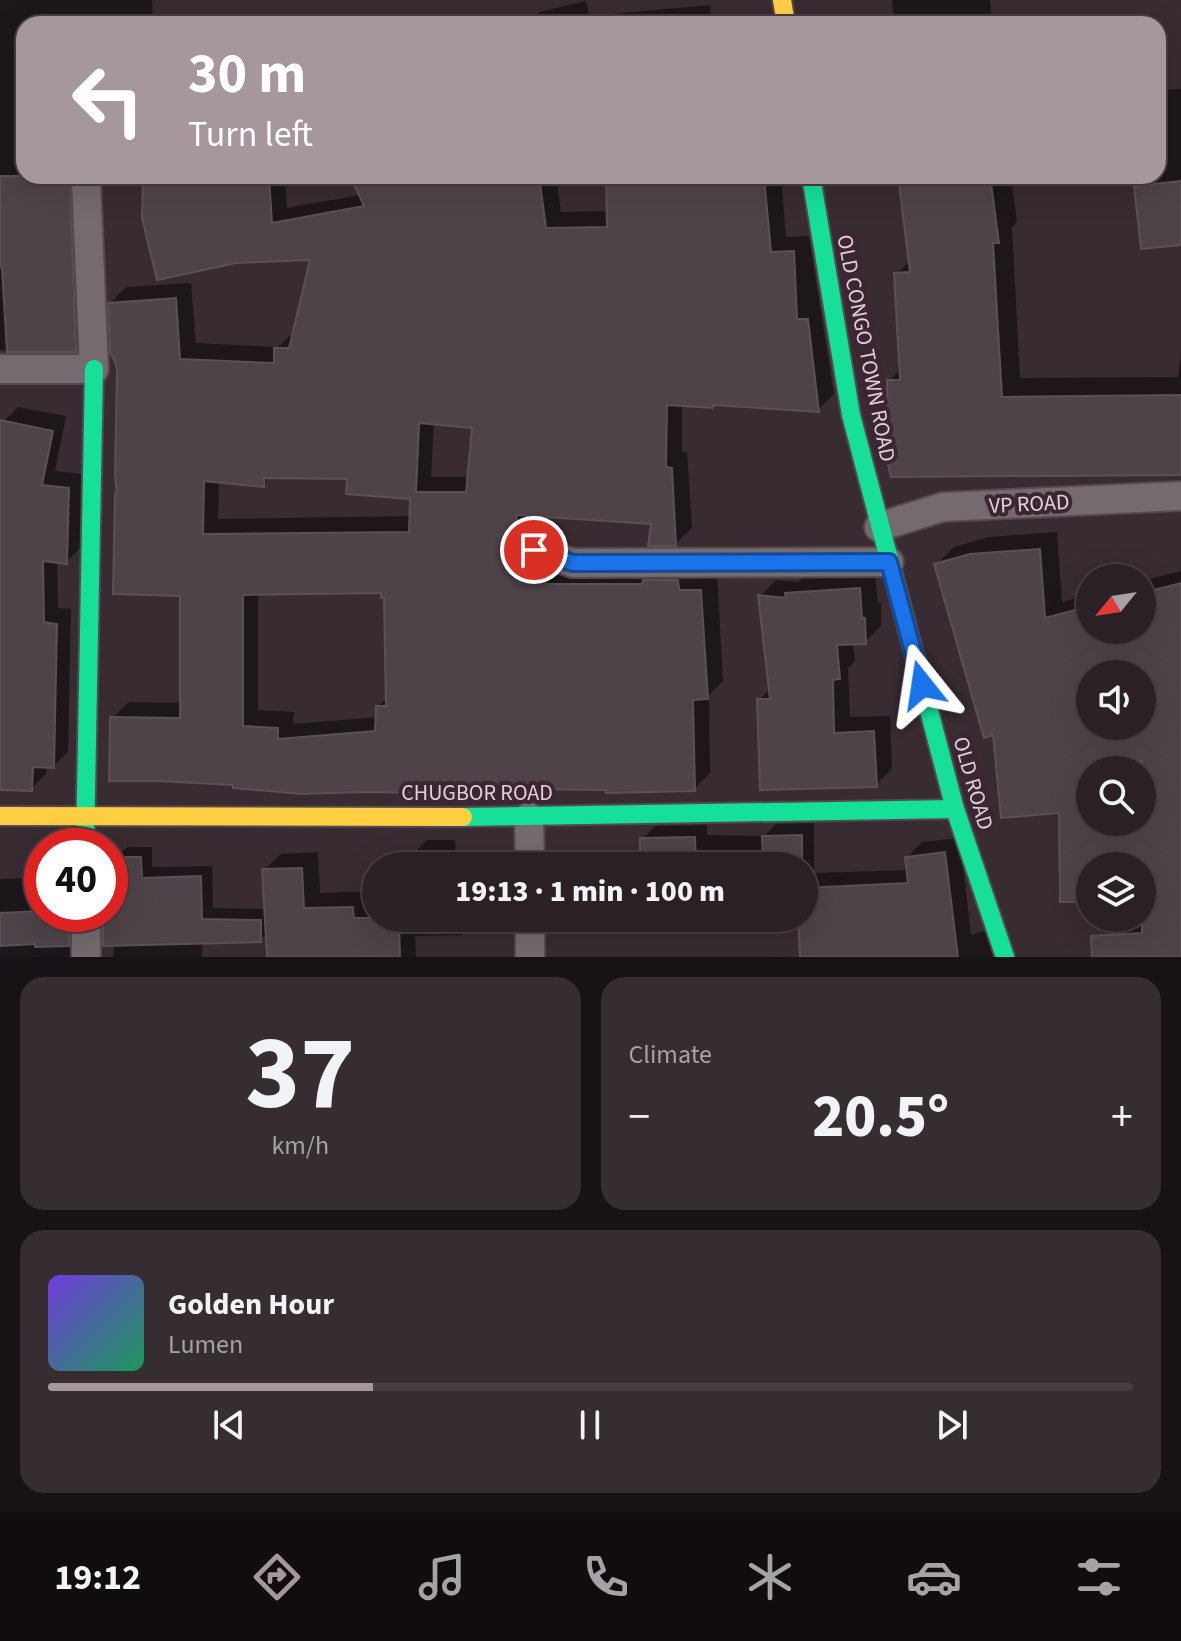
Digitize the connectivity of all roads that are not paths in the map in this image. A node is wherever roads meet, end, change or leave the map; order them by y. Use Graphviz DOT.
graph roads {
  1 [pos="86,184"];
  2 [pos="812,184"];
  3 [pos="0,369"];
  4 [pos="94,369"];
  5 [pos="1181,496"];
  6 [pos="879,527"];
  7 [pos="534,550"];
  8 [pos="889,562"];
  9 [pos="955,809"];
  10 [pos="0,816"];
  11 [pos="84,816"];
  12 [pos="529,817"];
  13 [pos="84,828"];
  14 [pos="530,852"];
  15 [pos="86,932"];
  16 [pos="530,932"];
  17 [pos="86,957"];
  18 [pos="530,957"];
  19 [pos="1005,957"];
  1 -- 4 [label="street"];
  2 -- 6 [label="street, OLD CONGO TOWN ROAD"];
  3 -- 4 [label="street"];
  4 -- 11 [label="street"];
  5 -- 6 [label="street, VP ROAD"];
  6 -- 8 [label="street, OLD ROAD"];
  7 -- 8 [label="street"];
  8 -- 9 [label="street, OLD ROAD"];
  9 -- 12 [label="street, CHUGBOR ROAD"];
  9 -- 19 [label="street, OLD ROAD"];
  10 -- 11 [label="street, CHUGBOR ROAD"];
  11 -- 12 [label="street, CHUGBOR ROAD"];
  11 -- 13 [label="street"];
  12 -- 14 [label="street"];
  15 -- 17 [label="street"];
  16 -- 18 [label="street"];
}
